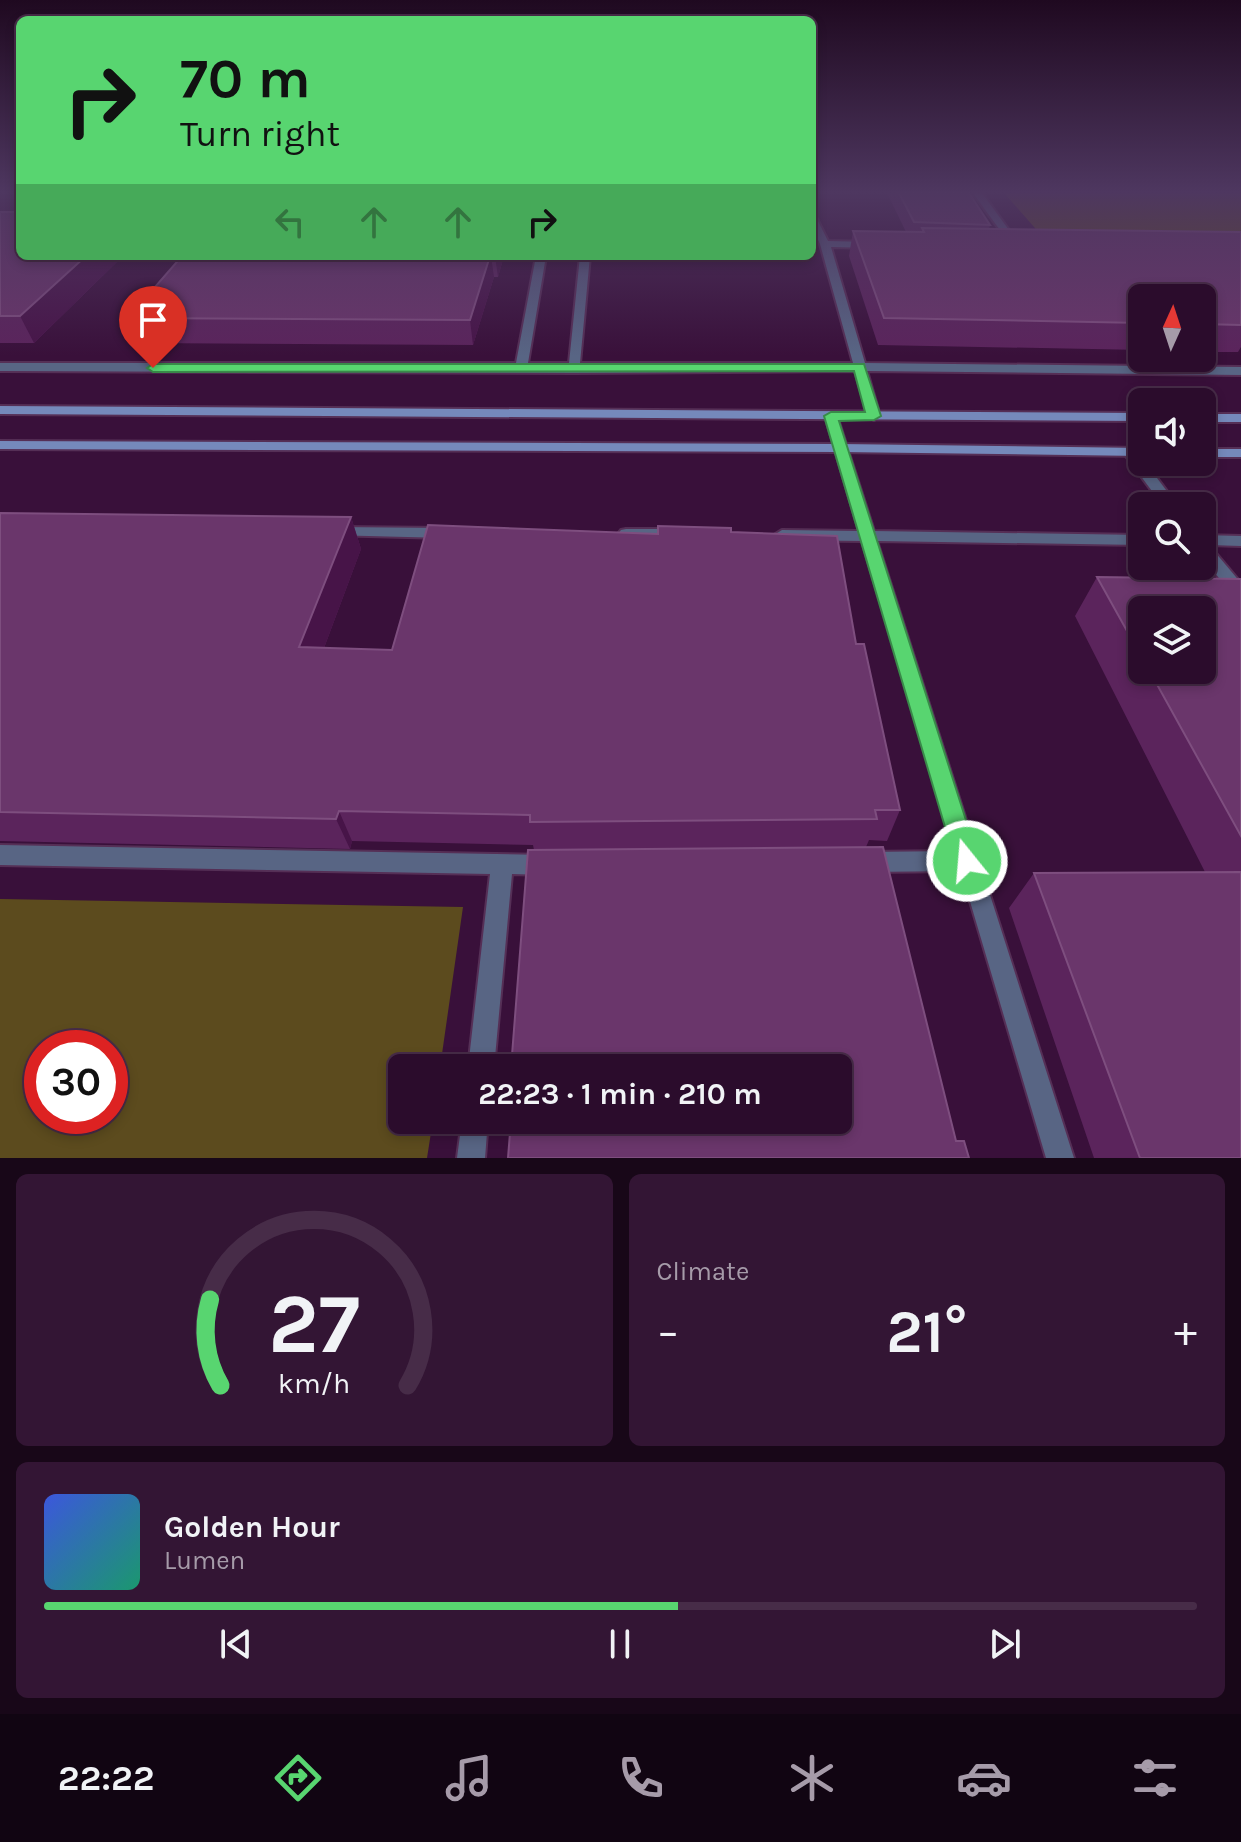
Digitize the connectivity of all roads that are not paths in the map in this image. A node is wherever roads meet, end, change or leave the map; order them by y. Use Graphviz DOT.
graph roads {
  1 [pos="826,247"];
  2 [pos="1018,247"];
  3 [pos="1005,250"];
  4 [pos="540,260"];
  5 [pos="585,260"];
  6 [pos="0,367"];
  7 [pos="860,367"];
  8 [pos="521,369"];
  9 [pos="574,369"];
  10 [pos="1241,371"];
  11 [pos="0,410"];
  12 [pos="831,416"];
  13 [pos="874,416"];
  14 [pos="1128,417"];
  15 [pos="1216,418"];
  16 [pos="1241,418"];
  17 [pos="0,445"];
  18 [pos="840,448"];
  19 [pos="1128,452"];
  20 [pos="1216,453"];
  21 [pos="1241,453"];
  22 [pos="315,532"];
  23 [pos="457,533"];
  24 [pos="615,534"];
  25 [pos="694,534"];
  26 [pos="773,535"];
  27 [pos="867,535"];
  28 [pos="1128,540"];
  29 [pos="1216,540"];
  30 [pos="1241,541"];
  31 [pos="1216,564"];
  32 [pos="1241,594"];
  33 [pos="0,855"];
  34 [pos="967,861"];
  35 [pos="843,862"];
  36 [pos="564,864"];
  37 [pos="502,865"];
  38 [pos="482,1054"];
  39 [pos="474,1134"];
  40 [pos="471,1158"];
  41 [pos="1060,1158"];
  1 -- 7 [label="street"];
  2 -- 3 [label="street"];
  4 -- 8 [label="street"];
  5 -- 9 [label="street"];
  6 -- 8 [label="street"];
  7 -- 9 [label="street"];
  7 -- 10 [label="street"];
  7 -- 13 [label="street"];
  8 -- 9 [label="street"];
  11 -- 12 [label="main road"];
  12 -- 13 [label="main road"];
  12 -- 18 [label="street"];
  13 -- 14 [label="main road"];
  15 -- 16 [label="main road"];
  17 -- 18 [label="main road"];
  18 -- 19 [label="main road"];
  18 -- 27 [label="street"];
  20 -- 21 [label="main road"];
  22 -- 23 [label="street"];
  24 -- 25 [label="street"];
  26 -- 27 [label="street"];
  27 -- 28 [label="street"];
  27 -- 34 [label="street"];
  29 -- 30 [label="street"];
  31 -- 32 [label="street"];
  33 -- 37 [label="street"];
  34 -- 35 [label="street"];
  34 -- 41 [label="street"];
  36 -- 37 [label="street"];
  37 -- 38 [label="street"];
  39 -- 40 [label="street"];
}
